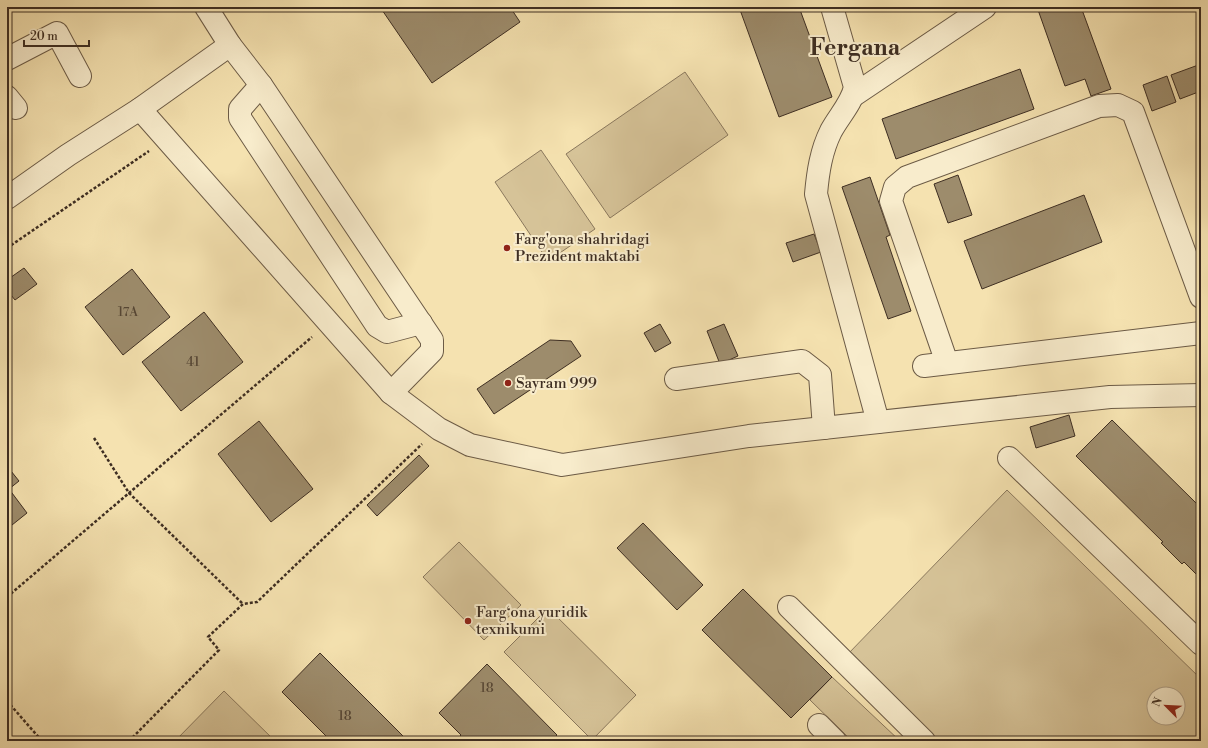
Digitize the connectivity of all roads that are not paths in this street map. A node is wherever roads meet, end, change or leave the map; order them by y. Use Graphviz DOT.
graph roads {
  1 [pos="206,7"];
  2 [pos="832,7"];
  3 [pos="985,7"];
  4 [pos="230,45"];
  5 [pos="7,59"];
  6 [pos="80,76"];
  7 [pos="261,85"];
  8 [pos="854,94"];
  9 [pos="140,110"];
  10 [pos="7,198"];
  11 [pos="1201,297"];
  12 [pos="420,323"];
  13 [pos="1201,333"];
  14 [pos="947,362"];
  15 [pos="924,366"];
  16 [pos="676,380"];
  17 [pos="391,393"];
  18 [pos="1201,394"];
  19 [pos="878,422"];
  20 [pos="824,428"];
  21 [pos="1009,458"];
  22 [pos="789,607"];
  23 [pos="1201,644"];
  24 [pos="819,725"];
  25 [pos="835,741"];
  26 [pos="924,741"];
  1 -- 4 [label="street"];
  2 -- 8 [label="street"];
  3 -- 8 [label="street"];
  4 -- 7 [label="street"];
  4 -- 9 [label="street"];
  5 -- 6 [label="street"];
  7 -- 12 [label="street"];
  7 -- 12 [label="street"];
  8 -- 19 [label="street"];
  9 -- 10 [label="street"];
  9 -- 17 [label="street"];
  11 -- 14 [label="street"];
  12 -- 17 [label="street"];
  13 -- 14 [label="street"];
  14 -- 15 [label="street"];
  16 -- 20 [label="street"];
  17 -- 20 [label="street"];
  18 -- 19 [label="street"];
  19 -- 20 [label="street"];
  21 -- 23 [label="street"];
  22 -- 26 [label="street"];
  24 -- 25 [label="street"];
}
